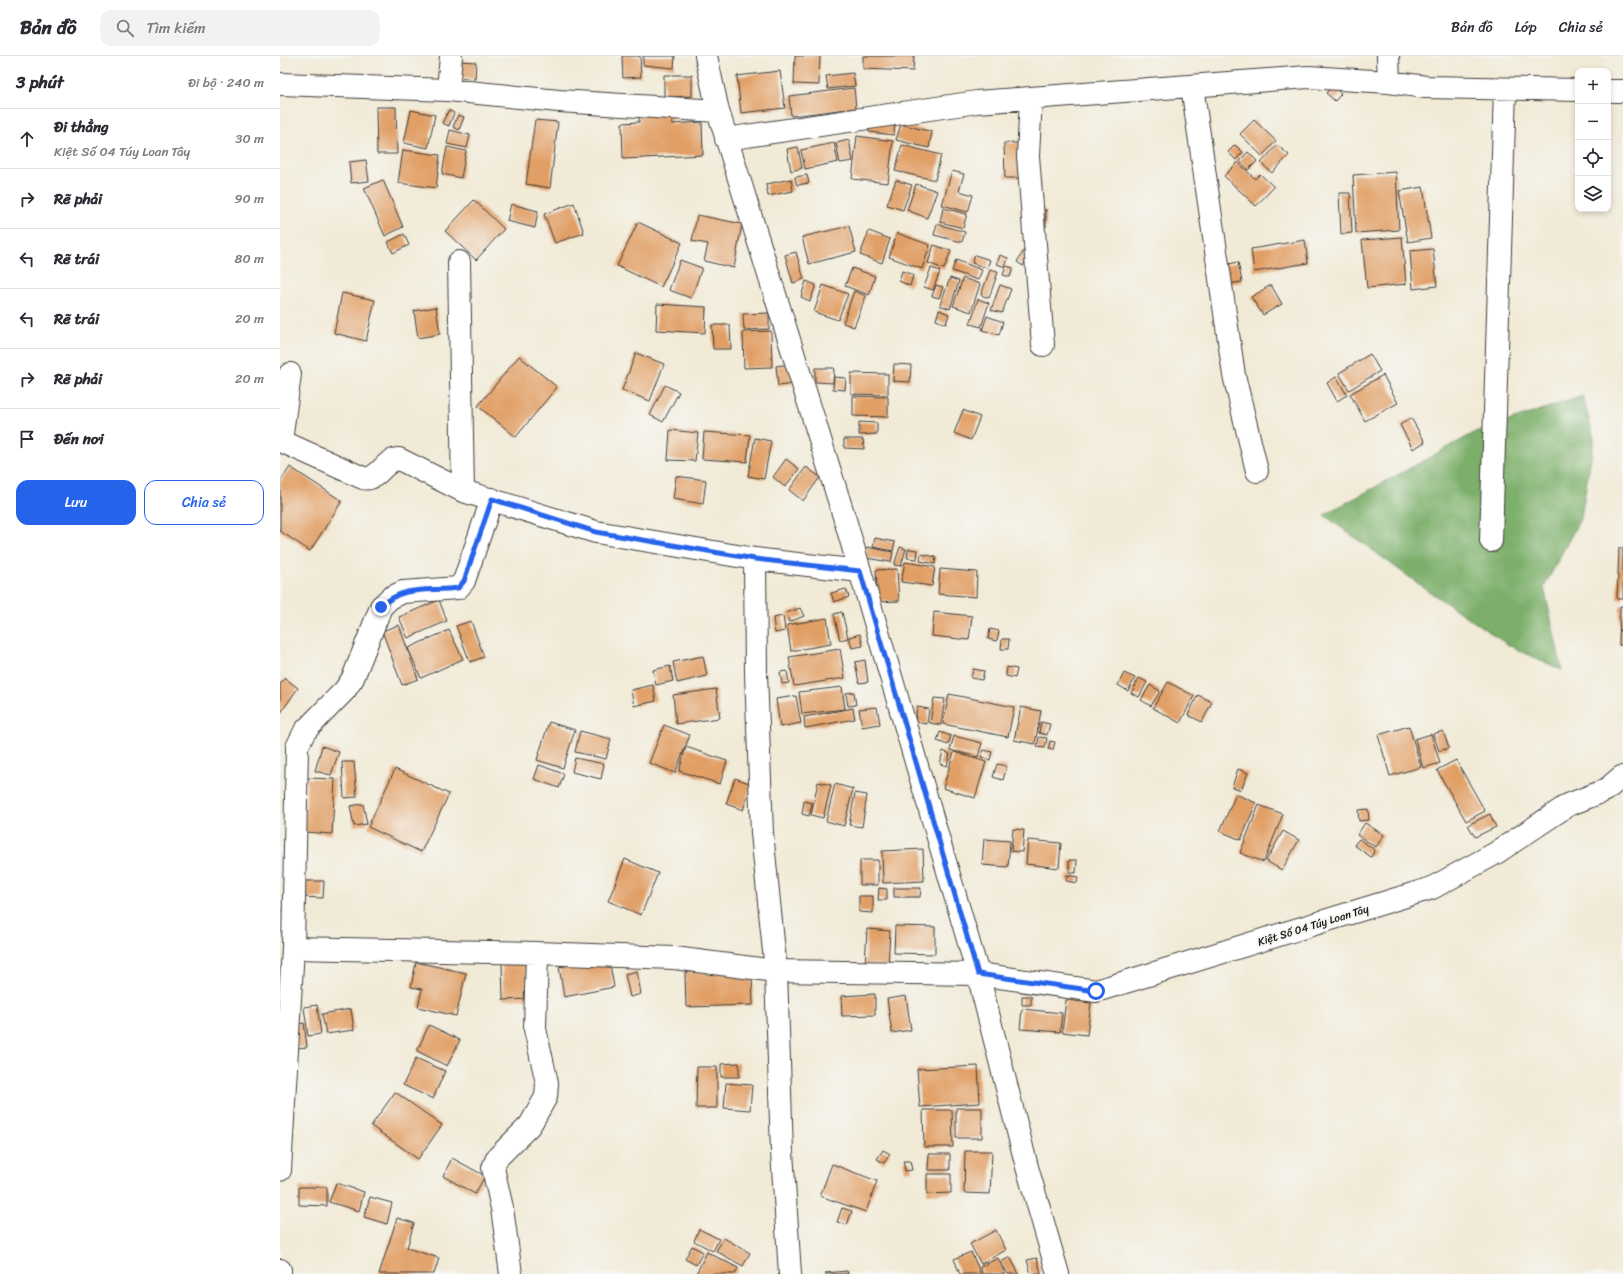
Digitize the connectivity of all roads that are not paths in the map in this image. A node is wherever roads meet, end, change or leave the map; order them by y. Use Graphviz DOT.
graph roads {
  1 [pos="451,56"];
  2 [pos="706,56"];
  3 [pos="1388,56"];
  4 [pos="1389,82"];
  5 [pos="280,84"];
  6 [pos="1192,86"];
  7 [pos="1505,89"];
  8 [pos="448,90"];
  9 [pos="1575,90"];
  10 [pos="1611,90"];
  11 [pos="1623,91"];
  12 [pos="1031,98"];
  13 [pos="718,111"];
  14 [pos="726,140"];
  15 [pos="459,262"];
  16 [pos="1043,345"];
  17 [pos="290,374"];
  18 [pos="1257,471"];
  19 [pos="463,491"];
  20 [pos="492,499"];
  21 [pos="1491,541"];
  22 [pos="755,559"];
  23 [pos="860,571"];
  24 [pos="1622,776"];
  25 [pos="293,948"];
  26 [pos="537,953"];
  27 [pos="776,971"];
  28 [pos="978,974"];
  29 [pos="280,1170"];
  30 [pos="280,1270"];
  31 [pos="280,1274"];
  32 [pos="511,1274"];
  33 [pos="790,1274"];
  34 [pos="1058,1274"];
  1 -- 8 [label="street"];
  2 -- 13 [label="street"];
  3 -- 4 [label="street"];
  4 -- 6 [label="street"];
  4 -- 7 [label="street"];
  5 -- 8 [label="street"];
  6 -- 12 [label="street"];
  6 -- 18 [label="street"];
  7 -- 9 [label="street"];
  7 -- 21 [label="street"];
  8 -- 13 [label="street"];
  10 -- 11 [label="street"];
  12 -- 14 [label="street"];
  12 -- 16 [label="street"];
  13 -- 14 [label="street"];
  14 -- 23 [label="street"];
  15 -- 19 [label="street"];
  17 -- 19 [label="street"];
  19 -- 20 [label="street"];
  20 -- 22 [label="street"];
  20 -- 25 [label="street"];
  22 -- 23 [label="street"];
  22 -- 27 [label="street"];
  23 -- 28 [label="street"];
  24 -- 28 [label="street, Kiệt Số 04 Túy Loan Tây"];
  25 -- 26 [label="street, Kiệt Số 04 Túy Loan Tây"];
  25 -- 29 [label="street"];
  26 -- 27 [label="street, Kiệt Số 04 Túy Loan Tây"];
  26 -- 32 [label="street"];
  27 -- 28 [label="street, Kiệt Số 04 Túy Loan Tây"];
  27 -- 33 [label="street"];
  28 -- 34 [label="street"];
  30 -- 31 [label="street"];
}
